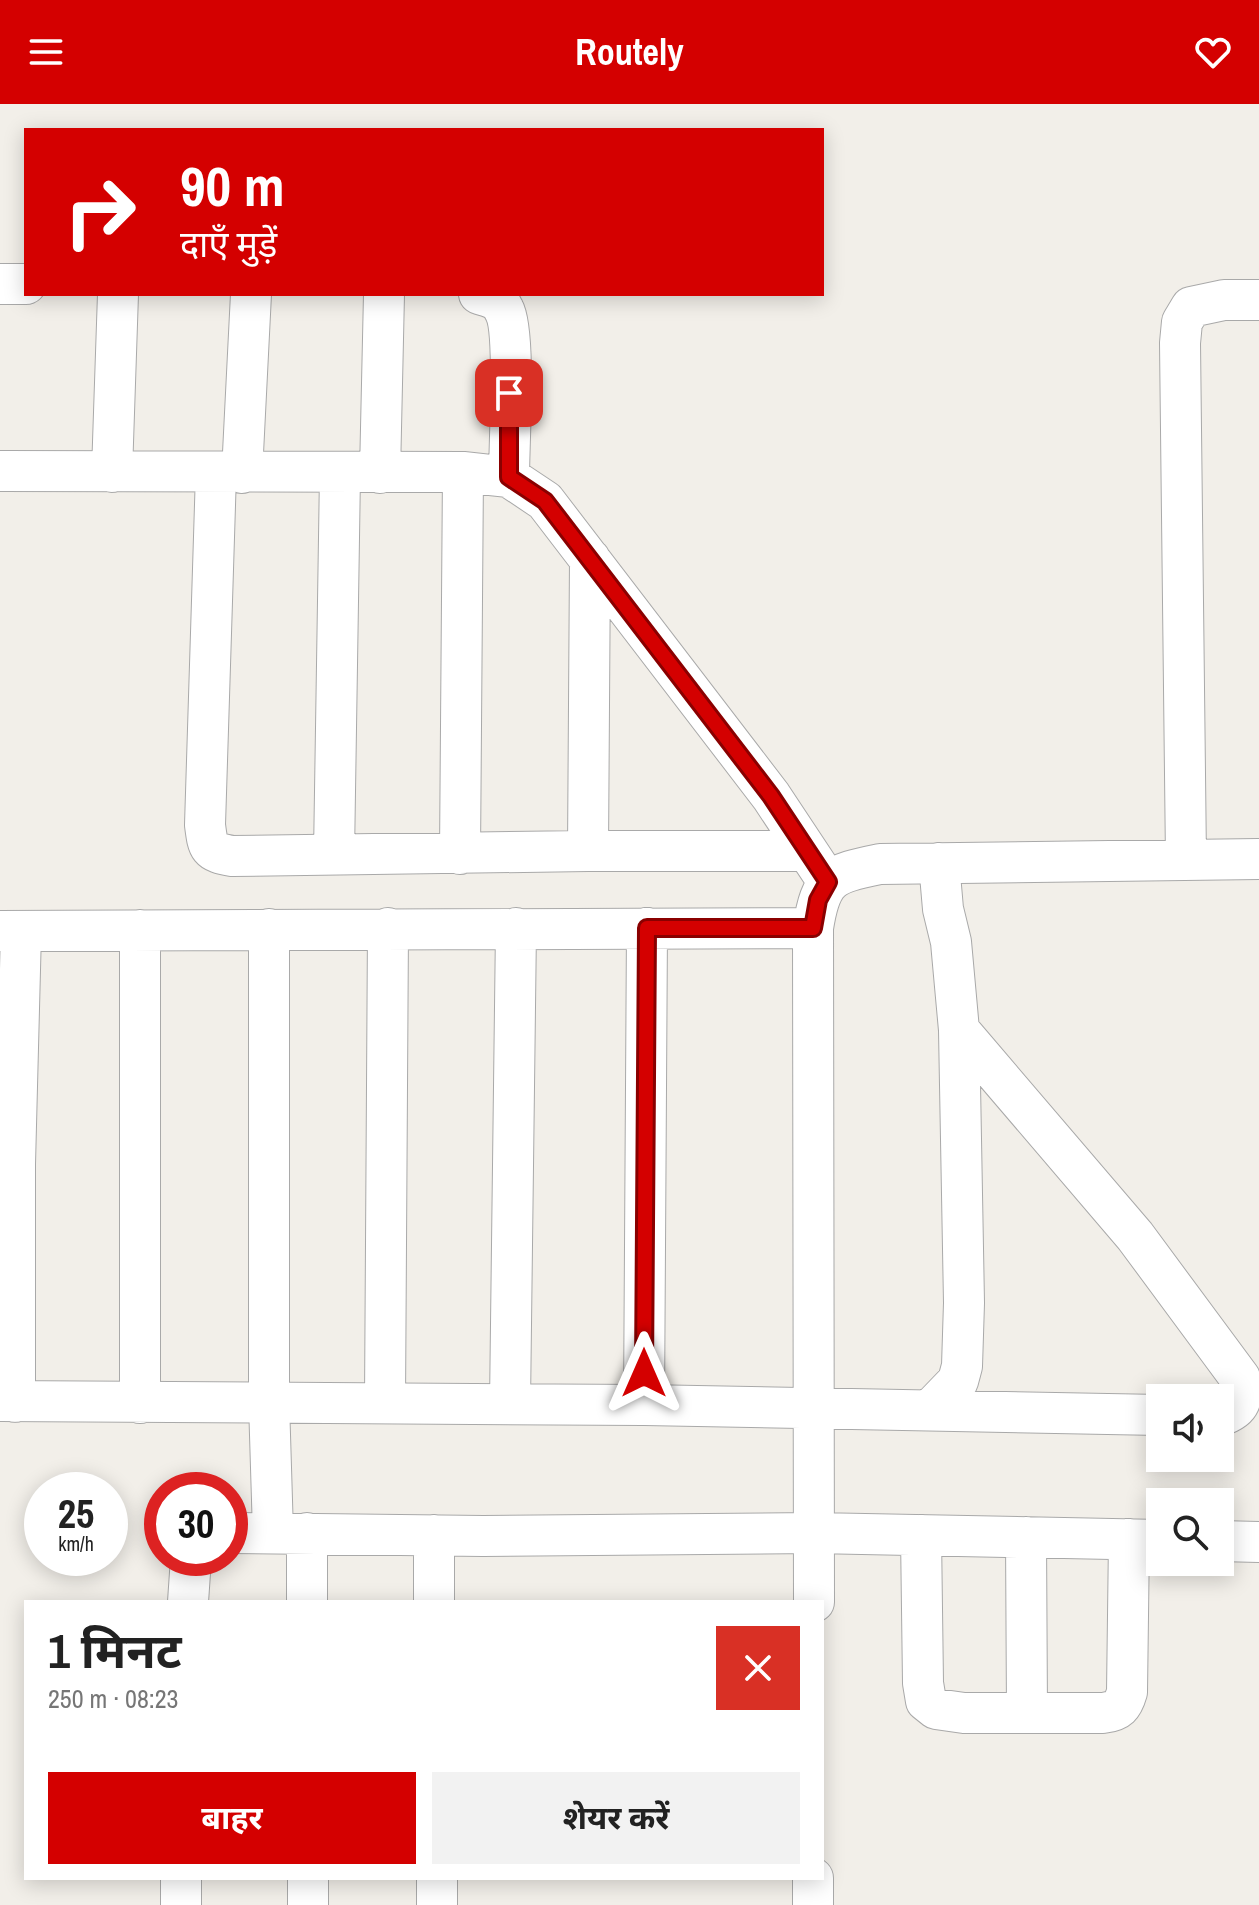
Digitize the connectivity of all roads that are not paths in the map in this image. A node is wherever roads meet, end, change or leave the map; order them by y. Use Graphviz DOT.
graph roads {
  1 [pos="0,284"];
  2 [pos="24,284"];
  3 [pos="118,296"];
  4 [pos="251,296"];
  5 [pos="384,296"];
  6 [pos="486,296"];
  7 [pos="1259,300"];
  8 [pos="0,471"];
  9 [pos="112,472"];
  10 [pos="463,472"];
  11 [pos="229,473"];
  12 [pos="380,473"];
  13 [pos="340,474"];
  14 [pos="509,477"];
  15 [pos="590,559"];
  16 [pos="588,851"];
  17 [pos="460,854"];
  18 [pos="334,855"];
  19 [pos="1259,859"];
  20 [pos="1186,860"];
  21 [pos="939,863"];
  22 [pos="817,867"];
  23 [pos="388,928"];
  24 [pos="516,928"];
  25 [pos="647,928"];
  26 [pos="813,928"];
  27 [pos="269,929"];
  28 [pos="140,930"];
  29 [pos="11,931"];
  30 [pos="959,1030"];
  31 [pos="7,1402"];
  32 [pos="269,1402"];
  33 [pos="385,1402"];
  34 [pos="140,1403"];
  35 [pos="510,1404"];
  36 [pos="644,1405"];
  37 [pos="814,1408"];
  38 [pos="930,1410"];
  39 [pos="1234,1412"];
  40 [pos="1146,1415"];
  41 [pos="248,1533"];
  42 [pos="290,1533"];
  43 [pos="814,1533"];
  44 [pos="434,1535"];
  45 [pos="921,1535"];
  46 [pos="1026,1537"];
  47 [pos="1144,1539"];
  48 [pos="1234,1541"];
  49 [pos="1259,1542"];
  50 [pos="190,1576"];
  51 [pos="188,1600"];
  52 [pos="307,1600"];
  53 [pos="434,1600"];
  54 [pos="814,1600"];
  55 [pos="1027,1713"];
  56 [pos="181,1880"];
  57 [pos="308,1880"];
  58 [pos="437,1880"];
  59 [pos="813,1880"];
  60 [pos="181,1905"];
  61 [pos="308,1905"];
  62 [pos="437,1905"];
  63 [pos="813,1905"];
  1 -- 2 [label="street"];
  3 -- 9 [label="street"];
  4 -- 11 [label="street"];
  5 -- 12 [label="street"];
  6 -- 14 [label="street"];
  7 -- 20 [label="street"];
  8 -- 9 [label="street"];
  9 -- 11 [label="street"];
  10 -- 12 [label="street"];
  10 -- 14 [label="street"];
  10 -- 17 [label="street"];
  11 -- 13 [label="street"];
  11 -- 18 [label="street"];
  12 -- 13 [label="street"];
  13 -- 18 [label="street"];
  14 -- 15 [label="street"];
  15 -- 16 [label="street"];
  15 -- 22 [label="street"];
  16 -- 17 [label="street"];
  16 -- 22 [label="street"];
  17 -- 18 [label="street"];
  19 -- 20 [label="street"];
  20 -- 21 [label="street"];
  21 -- 22 [label="street"];
  21 -- 30 [label="street"];
  22 -- 26 [label="street"];
  23 -- 24 [label="street"];
  23 -- 27 [label="street"];
  23 -- 33 [label="street"];
  24 -- 25 [label="street"];
  24 -- 35 [label="street"];
  25 -- 26 [label="street"];
  25 -- 36 [label="street"];
  26 -- 37 [label="street"];
  27 -- 28 [label="street"];
  27 -- 32 [label="street"];
  28 -- 29 [label="street"];
  28 -- 34 [label="street"];
  29 -- 31 [label="street"];
  30 -- 38 [label="street"];
  30 -- 39 [label="street"];
  31 -- 34 [label="street"];
  32 -- 33 [label="street"];
  32 -- 34 [label="street"];
  32 -- 42 [label="street"];
  33 -- 35 [label="street"];
  35 -- 36 [label="street"];
  36 -- 37 [label="street"];
  37 -- 38 [label="street"];
  37 -- 43 [label="street"];
  38 -- 40 [label="street"];
  41 -- 42 [label="street"];
  42 -- 44 [label="street"];
  42 -- 52 [label="street"];
  43 -- 44 [label="street"];
  43 -- 45 [label="street"];
  43 -- 54 [label="street"];
  44 -- 53 [label="street"];
  45 -- 46 [label="street"];
  45 -- 55 [label="street"];
  46 -- 47 [label="street"];
  46 -- 55 [label="street"];
  47 -- 55 [label="street"];
  48 -- 49 [label="street"];
  50 -- 51 [label="street"];
  56 -- 60 [label="street"];
  57 -- 61 [label="street"];
  58 -- 62 [label="street"];
  59 -- 63 [label="street"];
}
